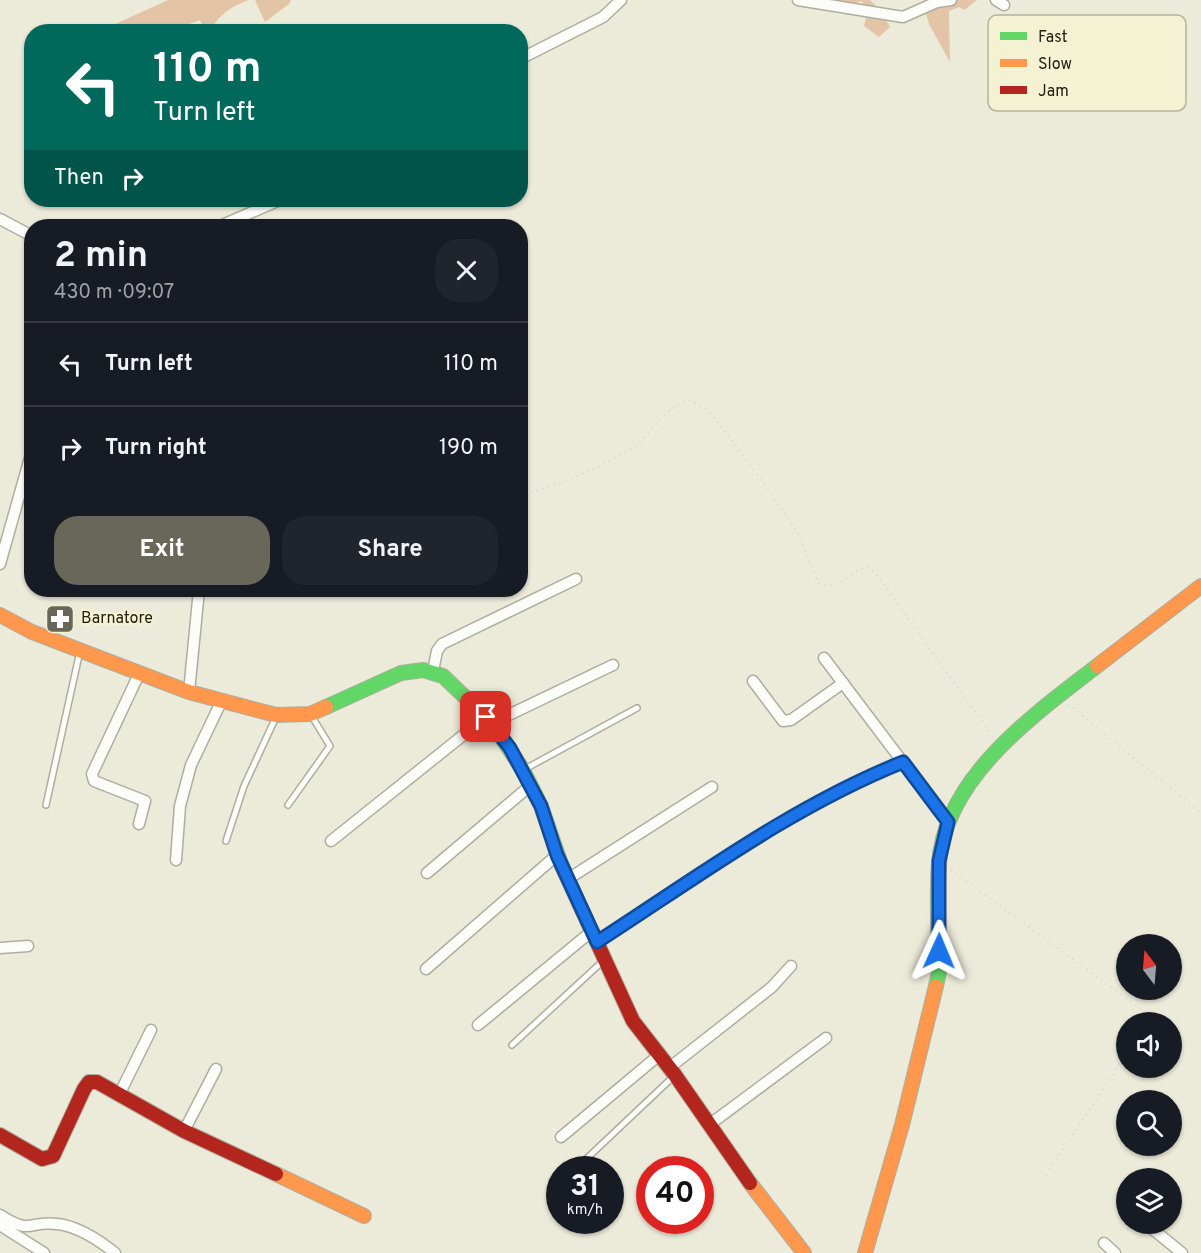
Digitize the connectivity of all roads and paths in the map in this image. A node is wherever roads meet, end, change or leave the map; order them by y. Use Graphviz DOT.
graph roads {
  1 [pos="621,0"];
  2 [pos="798,0"];
  3 [pos="951,0"];
  4 [pos="528,55"];
  5 [pos="264,207"];
  6 [pos="0,219"];
  7 [pos="236,219"];
  8 [pos="24,232"];
  9 [pos="24,478"];
  10 [pos="528,494"];
  11 [pos="0,564"];
  12 [pos="576,579"];
  13 [pos="1201,586"];
  14 [pos="198,597"];
  15 [pos="0,615"];
  16 [pos="80,651"];
  17 [pos="824,658"];
  18 [pos="613,665"];
  19 [pos="433,671"];
  20 [pos="139,674"];
  21 [pos="753,681"];
  22 [pos="843,683"];
  23 [pos="189,692"];
  24 [pos="1059,697"];
  25 [pos="222,700"];
  26 [pos="637,708"];
  27 [pos="310,714"];
  28 [pos="276,715"];
  29 [pos="489,720"];
  30 [pos="1000,746"];
  31 [pos="903,762"];
  32 [pos="523,770"];
  33 [pos="531,786"];
  34 [pos="712,787"];
  35 [pos="46,805"];
  36 [pos="288,805"];
  37 [pos="1201,813"];
  38 [pos="948,822"];
  39 [pos="139,824"];
  40 [pos="226,841"];
  41 [pos="331,841"];
  42 [pos="557,855"];
  43 [pos="176,860"];
  44 [pos="939,861"];
  45 [pos="427,873"];
  46 [pos="568,879"];
  47 [pos="594,937"];
  48 [pos="28,946"];
  49 [pos="0,948"];
  50 [pos="604,959"];
  51 [pos="791,966"];
  52 [pos="426,969"];
  53 [pos="1145,1012"];
  54 [pos="478,1025"];
  55 [pos="151,1030"];
  56 [pos="826,1038"];
  57 [pos="512,1045"];
  58 [pos="658,1056"];
  59 [pos="216,1069"];
  60 [pos="1116,1070"];
  61 [pos="672,1071"];
  62 [pos="118,1095"];
  63 [pos="710,1125"];
  64 [pos="184,1131"];
  65 [pos="0,1135"];
  66 [pos="561,1137"];
  67 [pos="589,1156"];
  68 [pos="1046,1174"];
  69 [pos="0,1215"];
  70 [pos="364,1216"];
  71 [pos="0,1225"];
  72 [pos="1159,1234"];
  73 [pos="1104,1243"];
  74 [pos="44,1253"];
  75 [pos="116,1253"];
  76 [pos="804,1253"];
  77 [pos="865,1253"];
  78 [pos="1115,1253"];
  79 [pos="1182,1253"];
  1 -- 4 [label="street"];
  2 -- 3 [label="street"];
  5 -- 7 [label="street"];
  6 -- 8 [label="street"];
  9 -- 11 [label="street"];
  10 -- 30 [label="path"];
  12 -- 19 [label="street"];
  13 -- 24 [label="street"];
  14 -- 23 [label="street"];
  15 -- 16 [label="street"];
  16 -- 20 [label="street"];
  16 -- 35 [label="lane"];
  17 -- 22 [label="street"];
  18 -- 29 [label="street"];
  19 -- 27 [label="street"];
  19 -- 29 [label="street"];
  20 -- 23 [label="street"];
  20 -- 39 [label="street"];
  21 -- 22 [label="street"];
  22 -- 31 [label="street"];
  23 -- 25 [label="street"];
  24 -- 30 [label="street"];
  24 -- 37 [label="path"];
  25 -- 28 [label="street"];
  25 -- 43 [label="street"];
  26 -- 32 [label="lane"];
  27 -- 28 [label="street"];
  27 -- 36 [label="lane"];
  28 -- 40 [label="lane"];
  29 -- 32 [label="street"];
  29 -- 41 [label="street"];
  30 -- 38 [label="street"];
  31 -- 38 [label="street"];
  31 -- 47 [label="street"];
  32 -- 33 [label="street"];
  33 -- 42 [label="street"];
  33 -- 45 [label="street"];
  34 -- 46 [label="street"];
  38 -- 44 [label="street"];
  42 -- 46 [label="street"];
  42 -- 52 [label="street"];
  44 -- 53 [label="path"];
  44 -- 77 [label="street"];
  46 -- 47 [label="street"];
  47 -- 50 [label="street"];
  47 -- 54 [label="street"];
  48 -- 49 [label="street"];
  50 -- 57 [label="lane"];
  50 -- 58 [label="street"];
  51 -- 61 [label="street"];
  55 -- 62 [label="street"];
  56 -- 63 [label="street"];
  58 -- 61 [label="street"];
  58 -- 66 [label="street"];
  59 -- 64 [label="street"];
  60 -- 68 [label="path"];
  61 -- 63 [label="street"];
  61 -- 67 [label="lane"];
  62 -- 64 [label="street"];
  62 -- 65 [label="street"];
  63 -- 76 [label="street"];
  64 -- 70 [label="street"];
  69 -- 75 [label="street"];
  71 -- 74 [label="street"];
  72 -- 79 [label="street"];
  73 -- 78 [label="street"];
}
